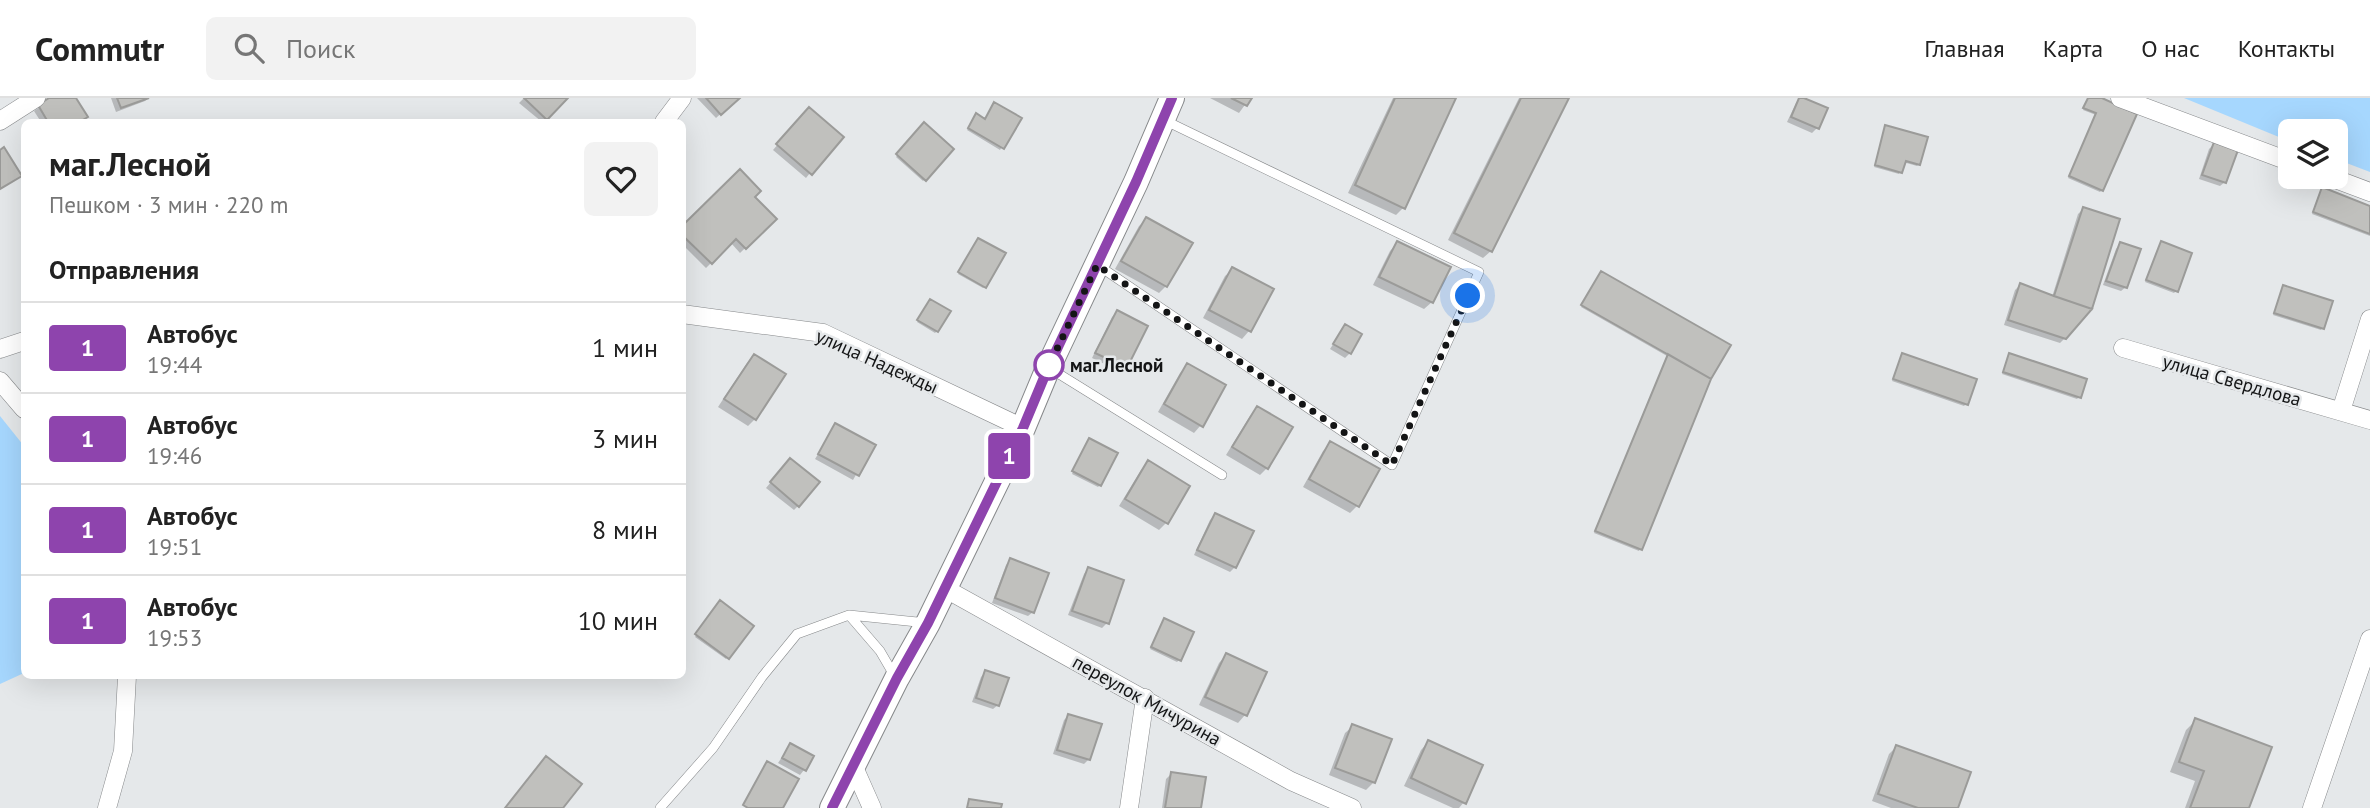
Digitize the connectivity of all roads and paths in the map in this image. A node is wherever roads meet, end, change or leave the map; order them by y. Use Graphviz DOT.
graph roads {
  1 [pos="36,98"];
  2 [pos="682,98"];
  3 [pos="2120,98"];
  4 [pos="1167,109"];
  5 [pos="666,119"];
  6 [pos="0,121"];
  7 [pos="2278,157"];
  8 [pos="2348,184"];
  9 [pos="2370,192"];
  10 [pos="1097,265"];
  11 [pos="686,315"];
  12 [pos="2370,319"];
  13 [pos="21,342"];
  14 [pos="2123,348"];
  15 [pos="0,349"];
  16 [pos="1048,368"];
  17 [pos="0,380"];
  18 [pos="21,405"];
  19 [pos="2341,411"];
  20 [pos="2370,419"];
  21 [pos="1023,428"];
  22 [pos="1222,475"];
  23 [pos="944,588"];
  24 [pos="849,615"];
  25 [pos="928,623"];
  26 [pos="2370,639"];
  27 [pos="897,678"];
  28 [pos="127,679"];
  29 [pos="1145,698"];
  30 [pos="853,765"];
  31 [pos="2315,807"];
  32 [pos="107,808"];
  33 [pos="660,808"];
  34 [pos="832,808"];
  35 [pos="872,808"];
  36 [pos="1129,808"];
  37 [pos="1352,808"];
  1 -- 6 [label="street"];
  2 -- 5 [label="street"];
  3 -- 7 [label="street"];
  4 -- 10 [label="street"];
  4 -- 10 [label="lane"];
  8 -- 9 [label="street"];
  10 -- 16 [label="street"];
  11 -- 21 [label="street, улица Надежды"];
  12 -- 19 [label="street"];
  13 -- 15 [label="street"];
  14 -- 19 [label="street, улица Свердлова"];
  16 -- 21 [label="street"];
  16 -- 22 [label="lane"];
  17 -- 18 [label="street"];
  19 -- 20 [label="street, улица Свердлова"];
  21 -- 23 [label="street"];
  23 -- 25 [label="street"];
  23 -- 29 [label="street, переулок Мичурина"];
  24 -- 25 [label="lane"];
  24 -- 27 [label="lane"];
  24 -- 33 [label="lane"];
  25 -- 27 [label="street"];
  26 -- 31 [label="street"];
  27 -- 30 [label="street"];
  28 -- 32 [label="street"];
  29 -- 36 [label="street"];
  29 -- 37 [label="street, переулок Мичурина"];
  30 -- 34 [label="street"];
  30 -- 35 [label="street"];
}
